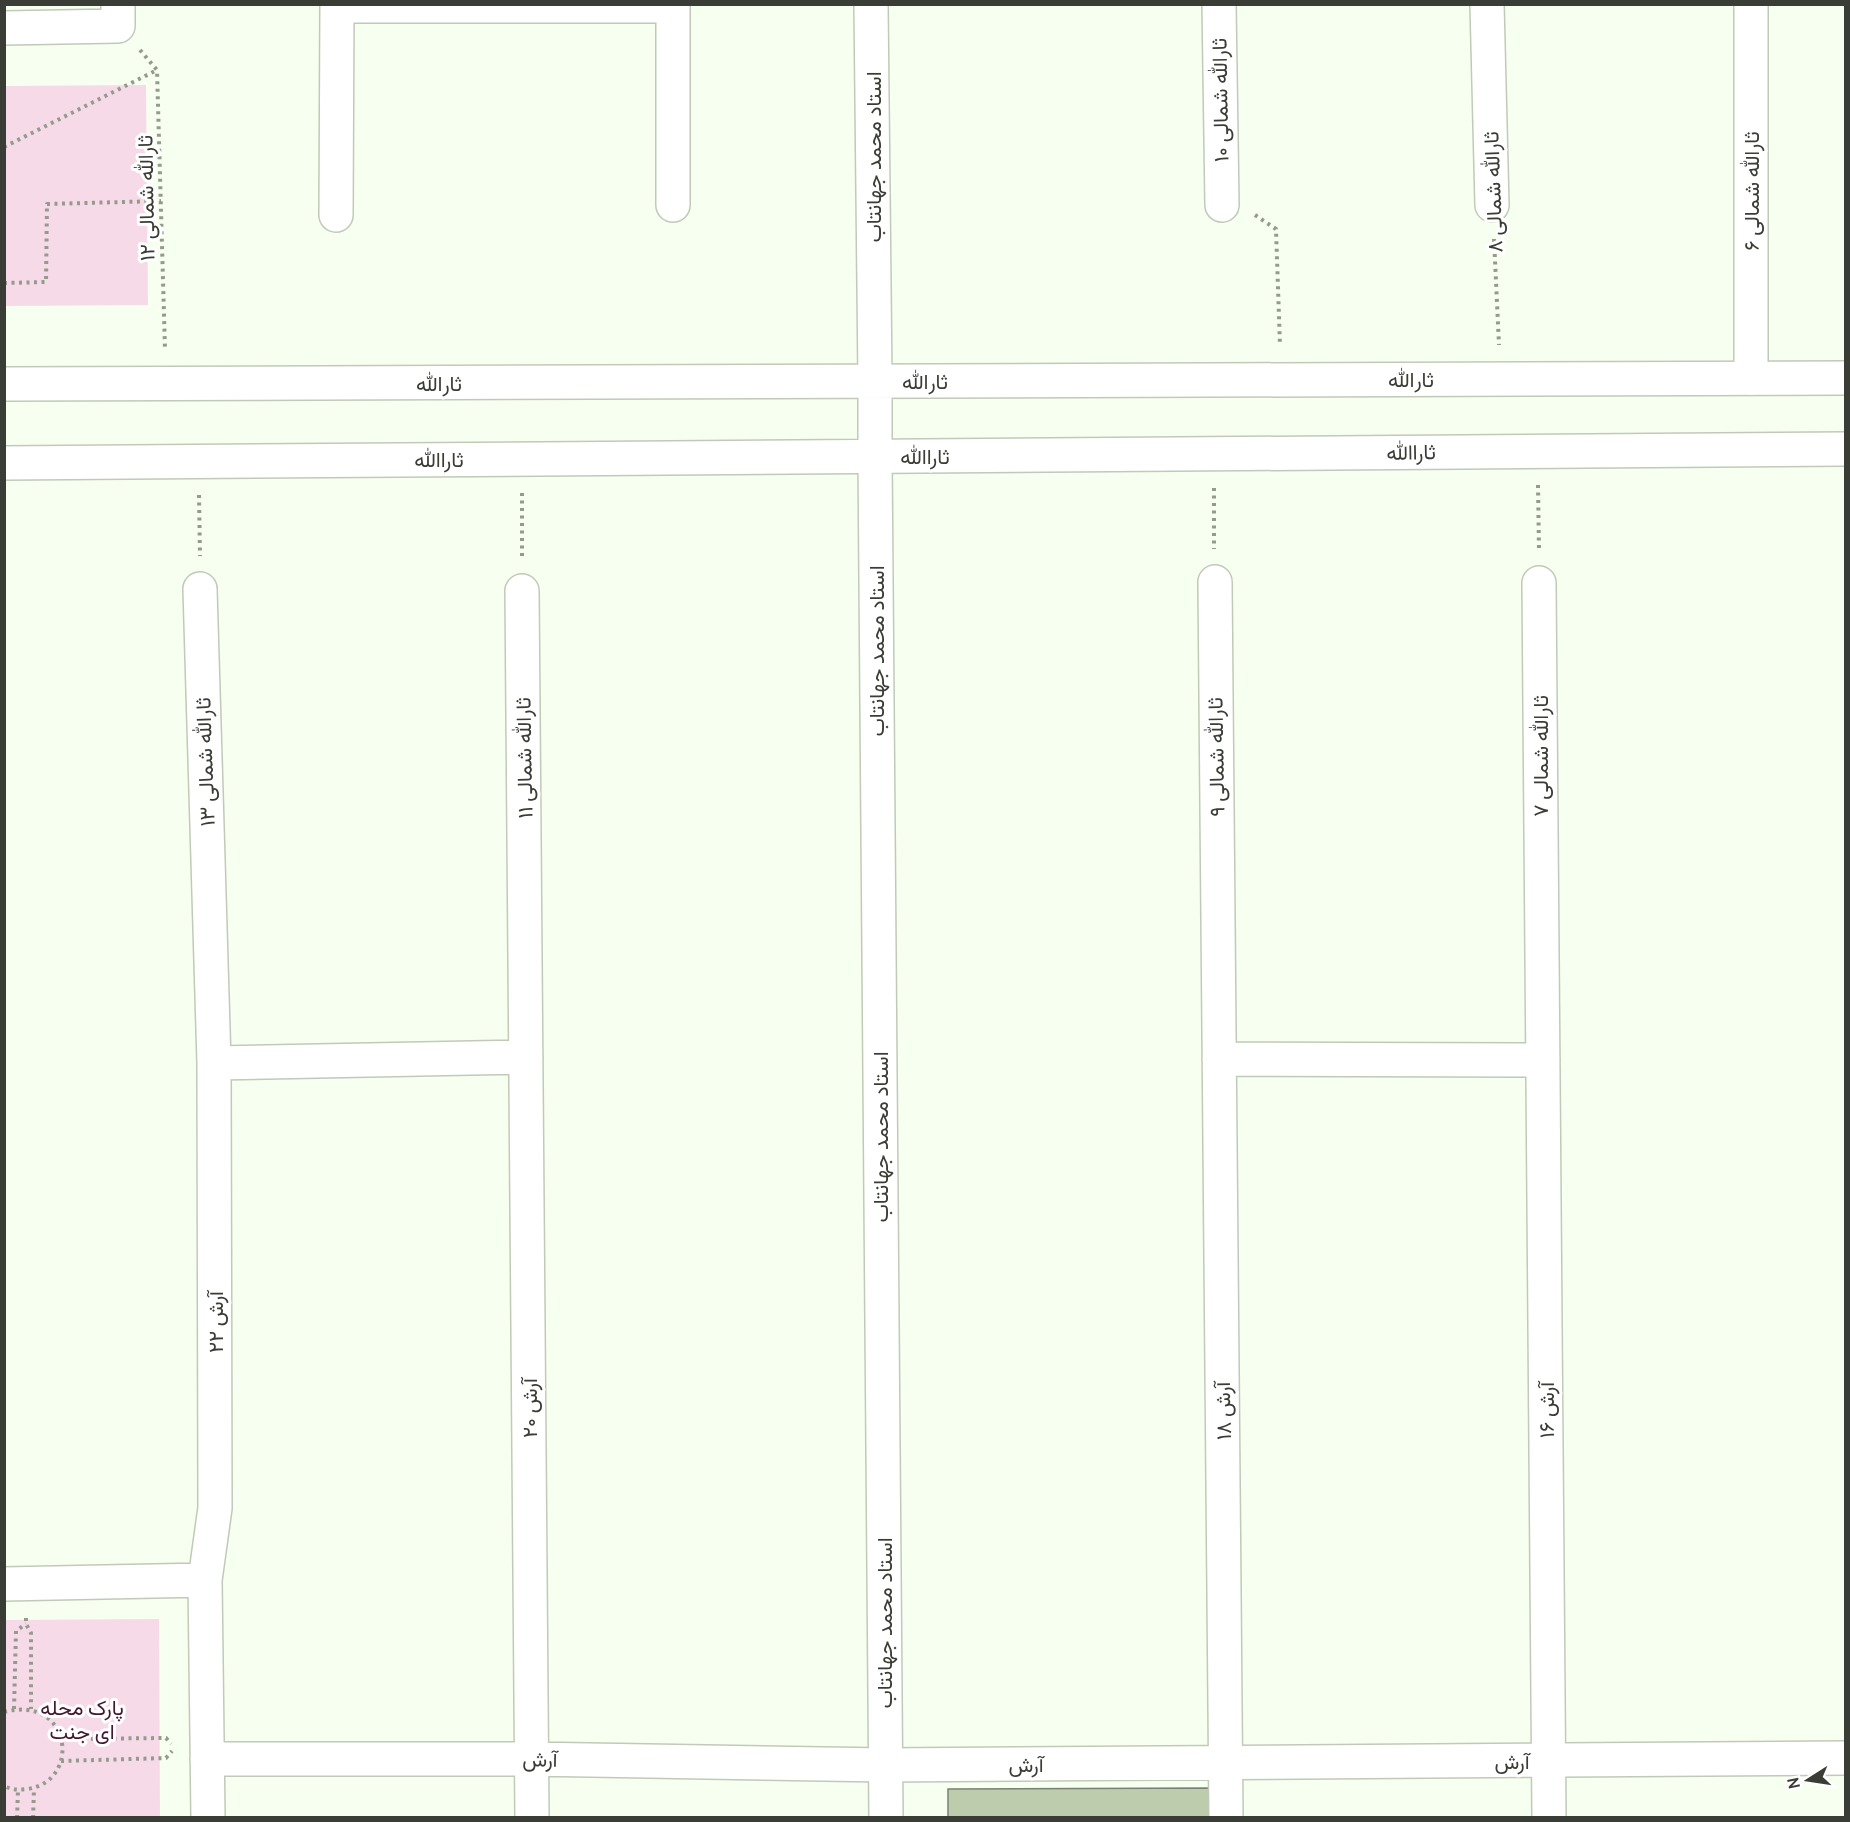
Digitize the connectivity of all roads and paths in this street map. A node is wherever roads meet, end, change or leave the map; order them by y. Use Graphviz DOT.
graph roads {
  1 [pos="871,4"];
  2 [pos="1219,4"];
  3 [pos="1488,4"];
  4 [pos="1751,4"];
  5 [pos="337,5"];
  6 [pos="674,5"];
  7 [pos="118,15"];
  8 [pos="4,28"];
  9 [pos="158,70"];
  10 [pos="4,147"];
  11 [pos="1222,200"];
  12 [pos="161,201"];
  13 [pos="673,205"];
  14 [pos="1492,205"];
  15 [pos="336,215"];
  16 [pos="4,283"];
  17 [pos="1751,378"];
  18 [pos="1845,378"];
  19 [pos="1501,379"];
  20 [pos="1281,380"];
  21 [pos="875,381"];
  22 [pos="4,384"];
  23 [pos="165,384"];
  24 [pos="1845,449"];
  25 [pos="1538,451"];
  26 [pos="1213,454"];
  27 [pos="875,456"];
  28 [pos="521,459"];
  29 [pos="199,461"];
  30 [pos="4,463"];
  31 [pos="1215,582"];
  32 [pos="1539,583"];
  33 [pos="200,589"];
  34 [pos="522,591"];
  35 [pos="526,1057"];
  36 [pos="1219,1059"];
  37 [pos="1543,1060"];
  38 [pos="214,1063"];
  39 [pos="205,1580"];
  40 [pos="4,1584"];
  41 [pos="14,1709"];
  42 [pos="31,1709"];
  43 [pos="4,1712"];
  44 [pos="61,1739"];
  45 [pos="1845,1758"];
  46 [pos="207,1759"];
  47 [pos="531,1759"];
  48 [pos="1548,1760"];
  49 [pos="61,1761"];
  50 [pos="1226,1763"];
  51 [pos="885,1765"];
  52 [pos="4,1786"];
  53 [pos="34,1788"];
  54 [pos="18,1790"];
  55 [pos="17,1818"];
  56 [pos="33,1818"];
  57 [pos="208,1818"];
  58 [pos="532,1818"];
  59 [pos="886,1818"];
  60 [pos="1227,1818"];
  61 [pos="1549,1818"];
  1 -- 21 [label="street, استاد محمد جهانتاب"];
  2 -- 11 [label="street, ثارالله شمالی ۱۰"];
  3 -- 14 [label="street, ثارالله شمالی ۸"];
  4 -- 17 [label="street, ثارالله شمالی ۶"];
  5 -- 6 [label="street"];
  5 -- 15 [label="street"];
  6 -- 13 [label="street"];
  7 -- 8 [label="street"];
  7 -- 9 [label="path"];
  9 -- 10 [label="path"];
  9 -- 12 [label="path, ثارالله شمالی ۱۲"];
  11 -- 20 [label="path"];
  12 -- 16 [label="path"];
  12 -- 23 [label="path, ثارالله شمالی ۱۲"];
  14 -- 19 [label="path, ثارالله شمالی ۸"];
  17 -- 18 [label="street, ثارالله"];
  17 -- 19 [label="street, ثارالله"];
  19 -- 20 [label="street, ثارالله"];
  20 -- 21 [label="street, ثارالله"];
  21 -- 23 [label="street, ثارالله"];
  21 -- 27 [label="street, استاد محمد جهانتاب"];
  22 -- 23 [label="street, ثارالله"];
  24 -- 25 [label="street, ثاراالله"];
  25 -- 26 [label="street, ثاراالله"];
  25 -- 32 [label="path"];
  26 -- 27 [label="street, ثاراالله"];
  26 -- 31 [label="path"];
  27 -- 28 [label="street, ثاراالله"];
  27 -- 51 [label="street, استاد محمد جهانتاب"];
  28 -- 29 [label="street, ثاراالله"];
  28 -- 34 [label="path"];
  29 -- 30 [label="street, ثاراالله"];
  29 -- 33 [label="path"];
  31 -- 36 [label="street, ثارالله شمالی ۹"];
  32 -- 37 [label="street, ثارالله شمالی ۷"];
  33 -- 38 [label="street, ثارالله شمالی ۱۳"];
  34 -- 35 [label="street, ثارالله شمالی ۱۱"];
  35 -- 38 [label="street"];
  35 -- 47 [label="street, آرش ۲۰"];
  36 -- 37 [label="street"];
  36 -- 50 [label="street, آرش ۱۸"];
  37 -- 48 [label="street, آرش ۱۶"];
  38 -- 39 [label="street, آرش ۲۲"];
  39 -- 40 [label="street"];
  39 -- 46 [label="street, آرش ۲۲"];
  41 -- 42 [label="path"];
  41 -- 42 [label="path"];
  41 -- 43 [label="path"];
  42 -- 44 [label="path"];
  44 -- 49 [label="path"];
  44 -- 49 [label="path"];
  45 -- 48 [label="street, آرش"];
  46 -- 47 [label="street, آرش"];
  46 -- 57 [label="street, آرش ۲۲"];
  47 -- 51 [label="street, آرش"];
  47 -- 58 [label="street, آرش ۲۰"];
  48 -- 50 [label="street, آرش"];
  48 -- 61 [label="street, آرش ۱۶"];
  49 -- 53 [label="path"];
  50 -- 51 [label="street, آرش"];
  50 -- 60 [label="street, آرش ۱۸"];
  51 -- 59 [label="street, استاد محمد جهانتاب"];
  52 -- 54 [label="path"];
  53 -- 54 [label="path"];
  53 -- 56 [label="path"];
  54 -- 55 [label="path"];
}
